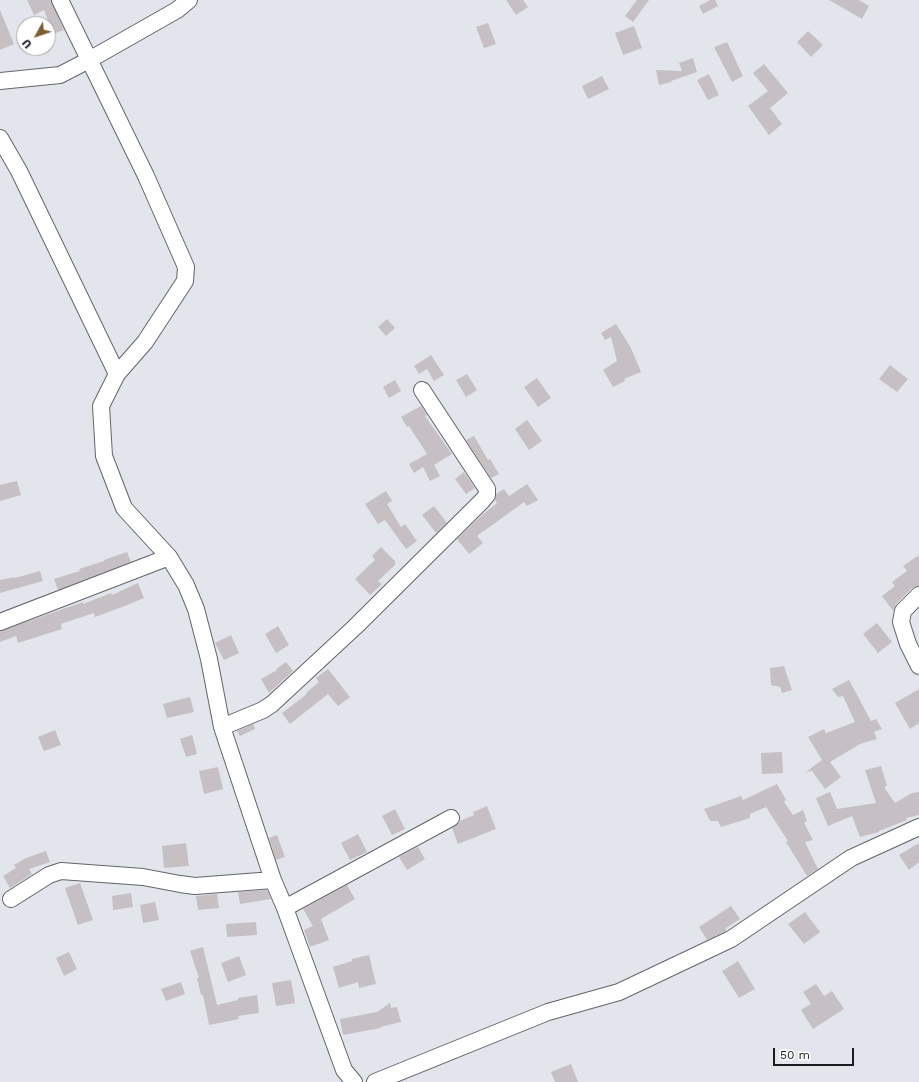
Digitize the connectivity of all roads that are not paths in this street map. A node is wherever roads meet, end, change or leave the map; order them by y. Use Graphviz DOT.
graph roads {
  1 [pos="60,0"];
  2 [pos="189,0"];
  3 [pos="89,60"];
  4 [pos="0,81"];
  5 [pos="0,138"];
  6 [pos="117,374"];
  7 [pos="422,390"];
  8 [pos="170,557"];
  9 [pos="919,595"];
  10 [pos="0,622"];
  11 [pos="919,666"];
  12 [pos="222,727"];
  13 [pos="451,818"];
  14 [pos="919,827"];
  15 [pos="273,880"];
  16 [pos="11,899"];
  17 [pos="285,908"];
  18 [pos="354,1082"];
  19 [pos="375,1082"];
  1 -- 3 [label="street"];
  2 -- 3 [label="street"];
  3 -- 4 [label="street"];
  3 -- 6 [label="street"];
  5 -- 6 [label="street"];
  6 -- 8 [label="street"];
  7 -- 12 [label="street"];
  8 -- 10 [label="street"];
  8 -- 12 [label="street"];
  9 -- 11 [label="street"];
  12 -- 15 [label="street"];
  13 -- 17 [label="street"];
  14 -- 19 [label="street"];
  15 -- 16 [label="street"];
  15 -- 17 [label="street"];
  17 -- 18 [label="street"];
}
